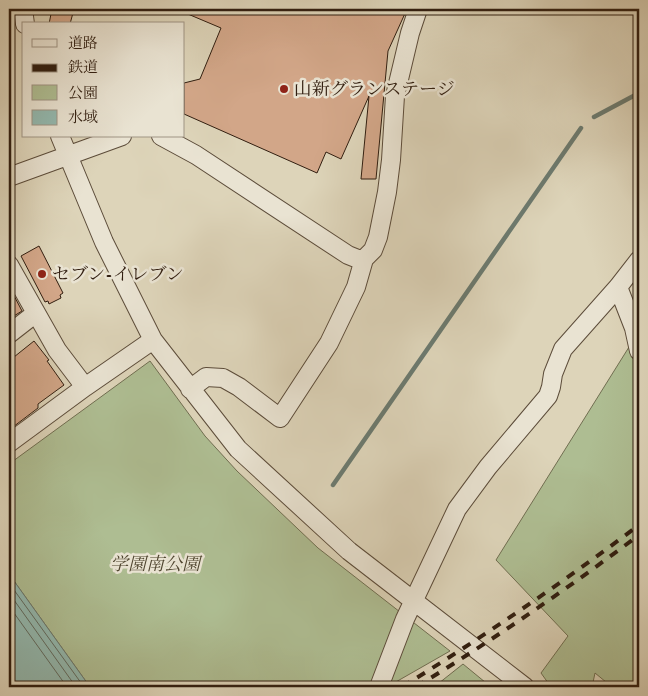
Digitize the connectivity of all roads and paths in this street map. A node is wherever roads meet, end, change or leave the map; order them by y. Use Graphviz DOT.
graph roads {
  1 [pos="23,9"];
  2 [pos="418,9"];
  3 [pos="25,22"];
  4 [pos="61,138"];
  5 [pos="116,138"];
  6 [pos="165,138"];
  7 [pos="67,155"];
  8 [pos="9,176"];
  9 [pos="364,259"];
  10 [pos="639,260"];
  11 [pos="9,265"];
  12 [pos="618,288"];
  13 [pos="36,313"];
  14 [pos="9,334"];
  15 [pos="153,340"];
  16 [pos="639,351"];
  17 [pos="85,387"];
  18 [pos="190,389"];
  19 [pos="9,443"];
  20 [pos="413,600"];
  21 [pos="379,687"];
  22 [pos="525,687"];
  1 -- 3 [label="street"];
  2 -- 9 [label="street"];
  4 -- 7 [label="street"];
  5 -- 7 [label="street"];
  6 -- 9 [label="street"];
  7 -- 8 [label="street"];
  7 -- 15 [label="street"];
  9 -- 18 [label="street"];
  10 -- 12 [label="street"];
  11 -- 13 [label="street"];
  12 -- 16 [label="street"];
  12 -- 20 [label="street"];
  13 -- 14 [label="street"];
  13 -- 17 [label="street"];
  15 -- 17 [label="street"];
  15 -- 18 [label="street"];
  17 -- 19 [label="street"];
  18 -- 20 [label="street"];
  20 -- 21 [label="street"];
  20 -- 22 [label="street"];
}
